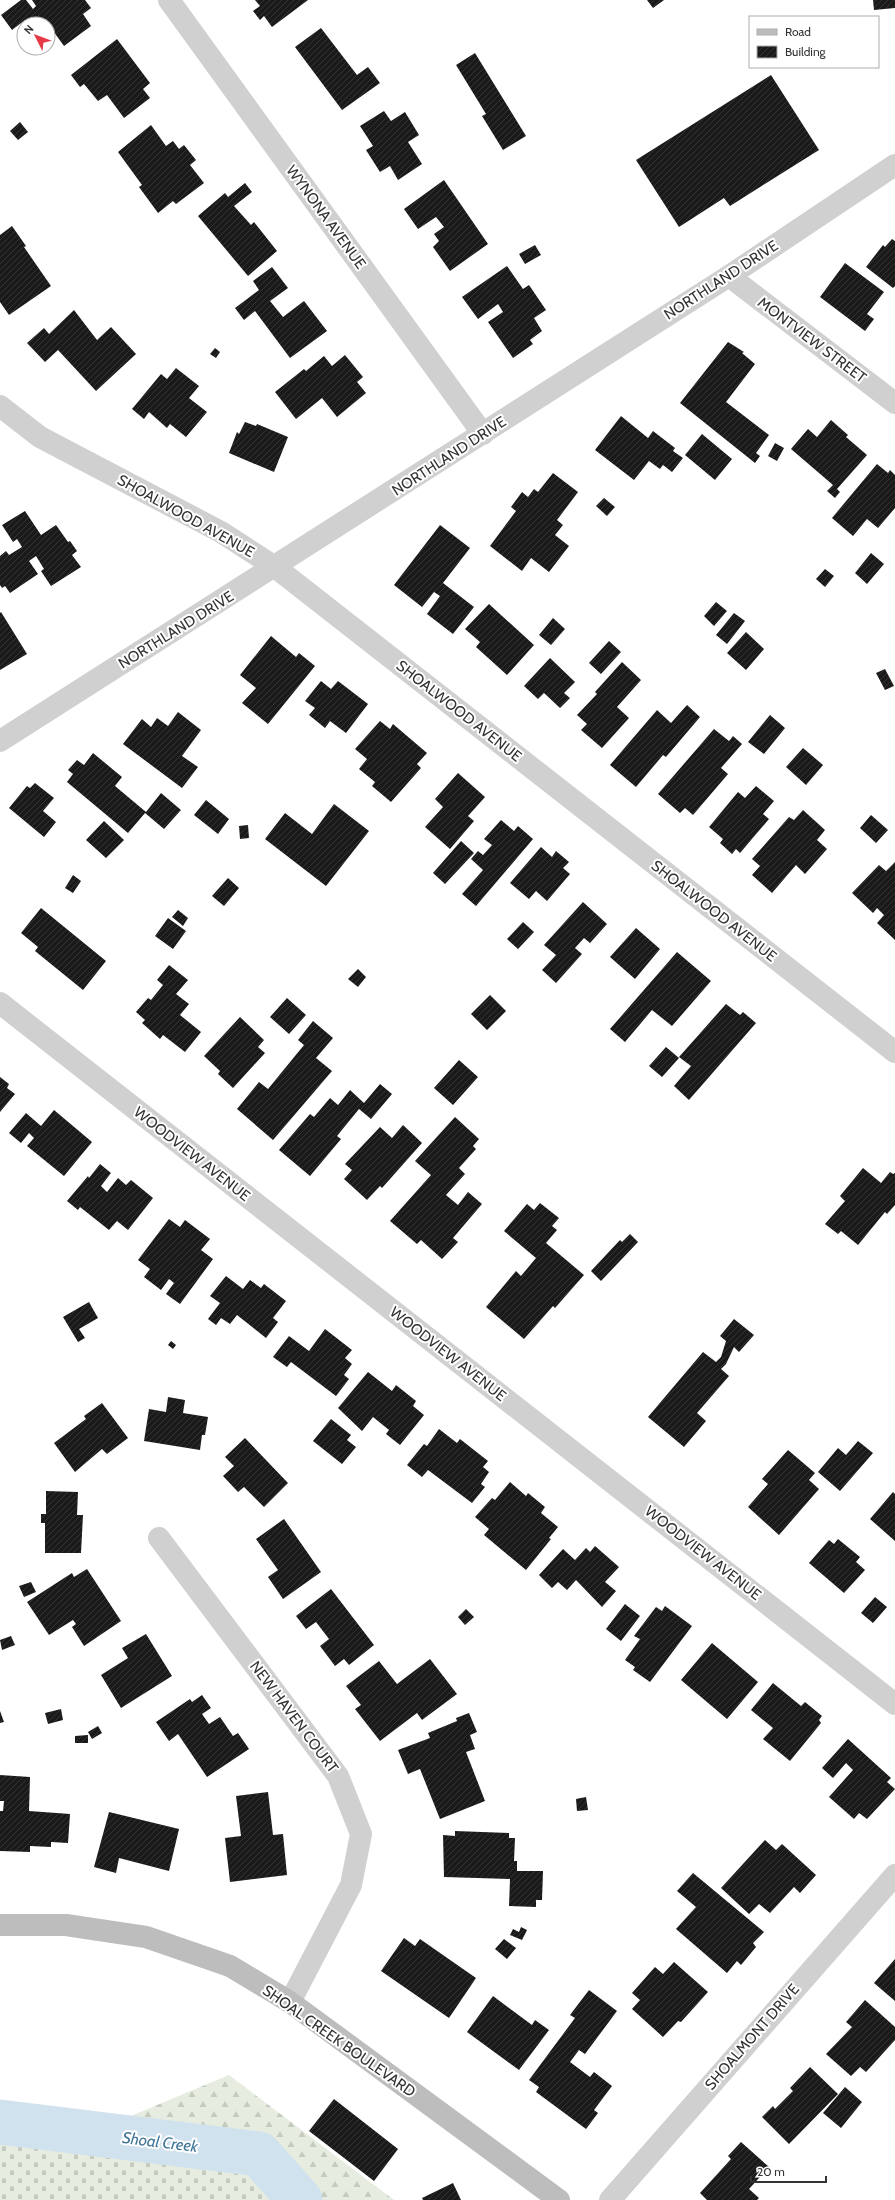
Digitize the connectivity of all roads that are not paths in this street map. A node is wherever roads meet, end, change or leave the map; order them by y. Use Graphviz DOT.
graph roads {
  1 [pos="169,0"];
  2 [pos="895,165"];
  3 [pos="729,276"];
  4 [pos="895,404"];
  5 [pos="0,406"];
  6 [pos="483,434"];
  7 [pos="275,567"];
  8 [pos="0,741"];
  9 [pos="0,1003"];
  10 [pos="895,1052"];
  11 [pos="159,1538"];
  12 [pos="895,1704"];
  13 [pos="895,1875"];
  14 [pos="0,1925"];
  15 [pos="290,2002"];
  16 [pos="559,2200"];
  17 [pos="610,2200"];
  1 -- 6 [label="street, WYNONA AVENUE"];
  2 -- 3 [label="street, NORTHLAND DRIVE"];
  3 -- 4 [label="street, MONTVIEW STREET"];
  3 -- 6 [label="street, NORTHLAND DRIVE"];
  5 -- 7 [label="street, SHOALWOOD AVENUE"];
  6 -- 7 [label="street, NORTHLAND DRIVE"];
  7 -- 8 [label="street, NORTHLAND DRIVE"];
  7 -- 10 [label="street, SHOALWOOD AVENUE"];
  9 -- 12 [label="street, WOODVIEW AVENUE"];
  11 -- 15 [label="street, NEW HAVEN COURT"];
  13 -- 17 [label="street, SHOALMONT DRIVE"];
  14 -- 15 [label="street, SHOAL CREEK BOULEVARD"];
  15 -- 16 [label="street, SHOAL CREEK BOULEVARD"];
}
